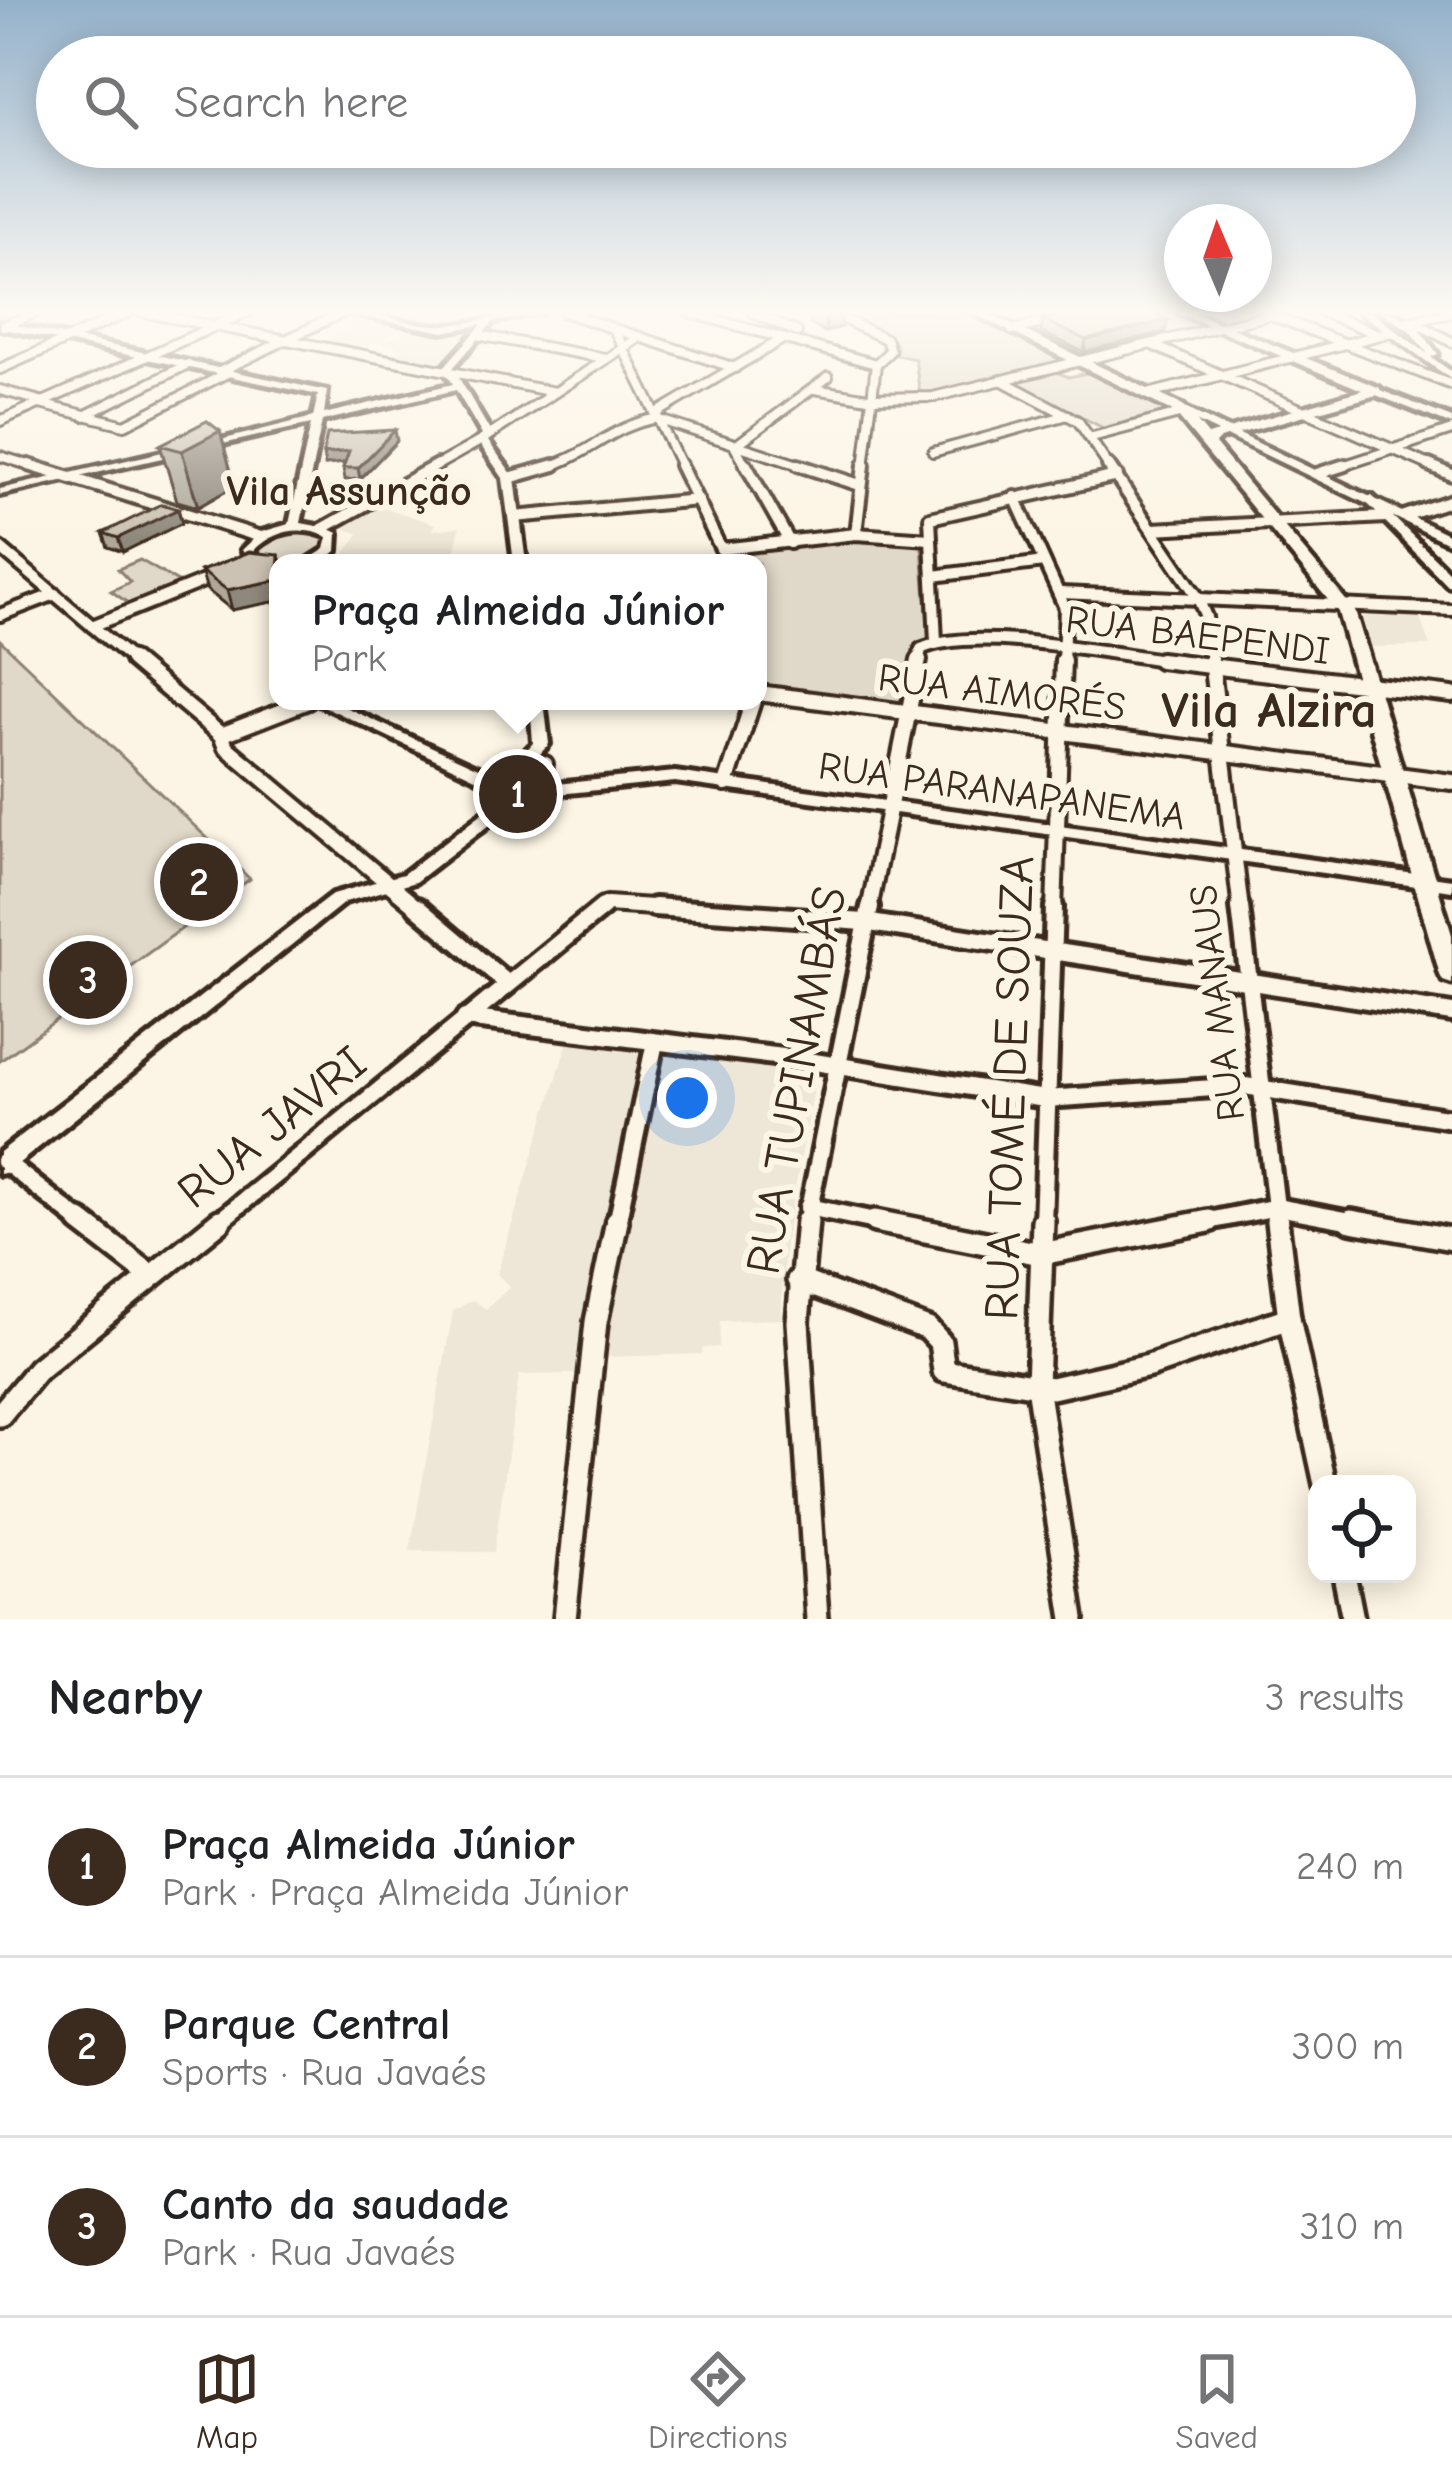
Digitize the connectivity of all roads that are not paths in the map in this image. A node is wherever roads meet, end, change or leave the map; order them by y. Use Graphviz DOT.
graph roads {
  1 [pos="77,388"];
  2 [pos="141,388"];
  3 [pos="194,388"];
  4 [pos="301,388"];
  5 [pos="452,388"];
  6 [pos="460,388"];
  7 [pos="532,388"];
  8 [pos="562,388"];
  9 [pos="644,388"];
  10 [pos="705,388"];
  11 [pos="870,388"];
  12 [pos="970,388"];
  13 [pos="1015,388"];
  14 [pos="1134,388"];
  15 [pos="1173,388"];
  16 [pos="1251,388"];
  17 [pos="1366,388"];
  18 [pos="815,389"];
  19 [pos="0,390"];
  20 [pos="1375,391"];
  21 [pos="555,392"];
  22 [pos="1148,394"];
  23 [pos="868,398"];
  24 [pos="42,403"];
  25 [pos="1304,410"];
  26 [pos="1181,411"];
  27 [pos="1068,415"];
  28 [pos="84,416"];
  29 [pos="659,417"];
  30 [pos="320,418"];
  31 [pos="0,421"];
  32 [pos="1452,426"];
  33 [pos="1211,436"];
  34 [pos="1092,437"];
  35 [pos="485,438"];
  36 [pos="738,443"];
  37 [pos="1390,449"];
  38 [pos="933,452"];
  39 [pos="0,456"];
  40 [pos="1317,474"];
  41 [pos="1452,475"];
  42 [pos="73,476"];
  43 [pos="1118,476"];
  44 [pos="509,478"];
  45 [pos="860,484"];
  46 [pos="0,492"];
  47 [pos="1015,497"];
  48 [pos="1368,498"];
  49 [pos="698,500"];
  50 [pos="1452,500"];
  51 [pos="514,517"];
  52 [pos="1386,517"];
  53 [pos="1401,522"];
  54 [pos="1271,523"];
  55 [pos="294,527"];
  56 [pos="322,529"];
  57 [pos="1152,529"];
  58 [pos="856,534"];
  59 [pos="261,537"];
  60 [pos="930,539"];
  61 [pos="1452,541"];
  62 [pos="790,543"];
  63 [pos="0,548"];
  64 [pos="321,554"];
  65 [pos="519,554"];
  66 [pos="15,561"];
  67 [pos="253,561"];
  68 [pos="1045,562"];
  69 [pos="269,565"];
  70 [pos="0,566"];
  71 [pos="934,576"];
  72 [pos="1452,582"];
  73 [pos="1061,593"];
  74 [pos="55,594"];
  75 [pos="1197,596"];
  76 [pos="1452,610"];
  77 [pos="1346,611"];
  78 [pos="0,614"];
  79 [pos="92,626"];
  80 [pos="936,641"];
  81 [pos="1063,649"];
  82 [pos="1212,666"];
  83 [pos="1370,685"];
  84 [pos="767,694"];
  85 [pos="1452,694"];
  86 [pos="285,710"];
  87 [pos="340,710"];
  88 [pos="538,710"];
  89 [pos="749,710"];
  90 [pos="908,711"];
  91 [pos="1060,731"];
  92 [pos="221,735"];
  93 [pos="1222,752"];
  94 [pos="530,758"];
  95 [pos="1395,775"];
  96 [pos="1452,782"];
  97 [pos="503,783"];
  98 [pos="726,784"];
  99 [pos="542,789"];
  100 [pos="888,806"];
  101 [pos="500,808"];
  102 [pos="1056,831"];
  103 [pos="1235,856"];
  104 [pos="1425,882"];
  105 [pos="390,885"];
  106 [pos="1452,885"];
  107 [pos="864,922"];
  108 [pos="1053,951"];
  109 [pos="1452,975"];
  110 [pos="1249,981"];
  111 [pos="507,983"];
  112 [pos="1452,1012"];
  113 [pos="465,1018"];
  114 [pos="655,1042"];
  115 [pos="835,1065"];
  116 [pos="1261,1088"];
  117 [pos="1046,1100"];
  118 [pos="1452,1119"];
  119 [pos="2,1163"];
  120 [pos="808,1207"];
  121 [pos="1277,1208"];
  122 [pos="1452,1239"];
  123 [pos="1041,1254"];
  124 [pos="150,1274"];
  125 [pos="798,1280"];
  126 [pos="1289,1318"];
  127 [pos="1036,1386"];
  128 [pos="0,1415"];
  129 [pos="1322,1475"];
  130 [pos="1346,1583"];
  131 [pos="566,1619"];
  132 [pos="818,1619"];
  133 [pos="1073,1619"];
  134 [pos="1353,1619"];
  1 -- 24 [label="street"];
  2 -- 28 [label="street"];
  3 -- 28 [label="street"];
  4 -- 30 [label="street"];
  5 -- 30 [label="street"];
  6 -- 35 [label="street"];
  7 -- 21 [label="street"];
  8 -- 21 [label="street"];
  9 -- 29 [label="street"];
  10 -- 29 [label="street"];
  11 -- 23 [label="street"];
  12 -- 23 [label="street"];
  13 -- 27 [label="street, RUA MANAUS"];
  14 -- 22 [label="main road"];
  15 -- 22 [label="street"];
  16 -- 25 [label="street"];
  17 -- 20 [label="main road"];
  18 -- 23 [label="street"];
  18 -- 36 [label="street"];
  19 -- 24 [label="street"];
  20 -- 25 [label="main road"];
  20 -- 32 [label="street"];
  21 -- 35 [label="street"];
  22 -- 26 [label="main road"];
  23 -- 45 [label="street"];
  24 -- 28 [label="street"];
  24 -- 31 [label="street"];
  25 -- 33 [label="main road"];
  25 -- 37 [label="street"];
  26 -- 33 [label="main road"];
  26 -- 33 [label="main road"];
  26 -- 34 [label="street"];
  27 -- 34 [label="street, RUA MANAUS"];
  27 -- 38 [label="street"];
  29 -- 36 [label="street"];
  29 -- 44 [label="street"];
  29 -- 49 [label="street"];
  30 -- 42 [label="street"];
  30 -- 55 [label="street"];
  32 -- 37 [label="street"];
  33 -- 40 [label="main road"];
  33 -- 54 [label="main road"];
  34 -- 43 [label="street, RUA MANAUS"];
  35 -- 44 [label="street"];
  35 -- 56 [label="street"];
  36 -- 45 [label="street"];
  36 -- 62 [label="street"];
  37 -- 40 [label="street"];
  37 -- 41 [label="street"];
  39 -- 42 [label="street"];
  40 -- 48 [label="main road"];
  42 -- 46 [label="street"];
  42 -- 59 [label="street"];
  43 -- 47 [label="street"];
  43 -- 57 [label="street, RUA MANAUS"];
  44 -- 51 [label="street"];
  45 -- 58 [label="street"];
  47 -- 60 [label="street"];
  47 -- 68 [label="street, RUA TOMÉ DE SOUZA"];
  48 -- 52 [label="street"];
  48 -- 53 [label="main road"];
  49 -- 51 [label="street"];
  49 -- 62 [label="street"];
  50 -- 53 [label="street"];
  51 -- 65 [label="street"];
  52 -- 53 [label="street"];
  52 -- 54 [label="street"];
  53 -- 61 [label="main road"];
  53 -- 72 [label="street"];
  54 -- 57 [label="street"];
  54 -- 77 [label="main road"];
  55 -- 56 [label="street"];
  55 -- 59 [label="street"];
  56 -- 64 [label="street"];
  57 -- 75 [label="street, RUA MANAUS"];
  58 -- 60 [label="street"];
  58 -- 62 [label="street"];
  59 -- 67 [label="street"];
  60 -- 71 [label="street"];
  63 -- 66 [label="street"];
  66 -- 70 [label="street"];
  66 -- 74 [label="street"];
  67 -- 69 [label="street"];
  67 -- 79 [label="street"];
  68 -- 71 [label="street"];
  68 -- 73 [label="street, RUA TOMÉ DE SOUZA"];
  71 -- 80 [label="street"];
  73 -- 75 [label="street"];
  73 -- 81 [label="street, RUA TOMÉ DE SOUZA"];
  74 -- 78 [label="street"];
  74 -- 79 [label="street"];
  75 -- 77 [label="street"];
  75 -- 82 [label="street, RUA MANAUS"];
  76 -- 77 [label="street"];
  77 -- 83 [label="main road"];
  79 -- 92 [label="street"];
  80 -- 81 [label="street, RUA BAEPENDI"];
  80 -- 90 [label="street, RUA TUPINAMBÁS"];
  81 -- 82 [label="street, RUA BAEPENDI"];
  81 -- 91 [label="street, RUA TOMÉ DE SOUZA"];
  82 -- 83 [label="street, RUA BAEPENDI"];
  82 -- 93 [label="street, RUA MANAUS"];
  83 -- 85 [label="street, RUA BAEPENDI"];
  83 -- 95 [label="main road"];
  84 -- 90 [label="street, RUA AIMORÉS"];
  86 -- 92 [label="street"];
  87 -- 97 [label="street"];
  88 -- 94 [label="street"];
  89 -- 98 [label="street"];
  90 -- 91 [label="street, RUA AIMORÉS"];
  90 -- 100 [label="street, RUA TUPINAMBÁS"];
  91 -- 93 [label="street, RUA AIMORÉS"];
  91 -- 102 [label="street, RUA TOMÉ DE SOUZA"];
  92 -- 105 [label="street"];
  93 -- 95 [label="street, RUA AIMORÉS"];
  93 -- 103 [label="street, RUA MANAUS"];
  94 -- 97 [label="street"];
  94 -- 99 [label="street"];
  95 -- 96 [label="street, RUA AIMORÉS"];
  95 -- 104 [label="main road"];
  97 -- 99 [label="street"];
  97 -- 101 [label="street"];
  98 -- 99 [label="street, RUA PARANAPANEMA"];
  98 -- 100 [label="street, RUA PARANAPANEMA"];
  99 -- 101 [label="street"];
  100 -- 102 [label="street, RUA PARANAPANEMA"];
  100 -- 107 [label="street, RUA TUPINAMBÁS"];
  101 -- 105 [label="street"];
  102 -- 103 [label="street, RUA PARANAPANEMA"];
  102 -- 108 [label="street, RUA TOMÉ DE SOUZA"];
  103 -- 104 [label="street, RUA PARANAPANEMA"];
  103 -- 110 [label="street, RUA MANAUS"];
  104 -- 106 [label="street, RUA PARANAPANEMA"];
  104 -- 109 [label="main road"];
  105 -- 111 [label="street"];
  105 -- 119 [label="street"];
  107 -- 108 [label="street"];
  107 -- 111 [label="street, RUA JAVRI"];
  107 -- 115 [label="street, RUA TUPINAMBÁS"];
  108 -- 110 [label="street"];
  108 -- 117 [label="street, RUA TOMÉ DE SOUZA"];
  110 -- 112 [label="street"];
  110 -- 116 [label="street, RUA MANAUS"];
  111 -- 113 [label="street, RUA JAVRI"];
  113 -- 114 [label="street"];
  113 -- 124 [label="street, RUA JAVRI"];
  114 -- 115 [label="street"];
  114 -- 131 [label="street"];
  115 -- 117 [label="street"];
  115 -- 120 [label="street, RUA TUPINAMBÁS"];
  116 -- 117 [label="street"];
  116 -- 118 [label="street"];
  116 -- 121 [label="street, RUA MANAUS"];
  117 -- 123 [label="street, RUA TOMÉ DE SOUZA"];
  119 -- 124 [label="street"];
  120 -- 123 [label="street"];
  120 -- 125 [label="street, RUA TUPINAMBÁS"];
  121 -- 122 [label="street"];
  121 -- 123 [label="street"];
  121 -- 126 [label="street, RUA MANAUS"];
  123 -- 127 [label="street, RUA TOMÉ DE SOUZA"];
  124 -- 128 [label="street, RUA JAVRI"];
  125 -- 127 [label="street"];
  125 -- 132 [label="street, RUA TUPINAMBÁS"];
  126 -- 127 [label="street"];
  126 -- 129 [label="street, RUA MANAUS"];
  127 -- 133 [label="street, RUA TOMÉ DE SOUZA"];
  130 -- 134 [label="street"];
}
